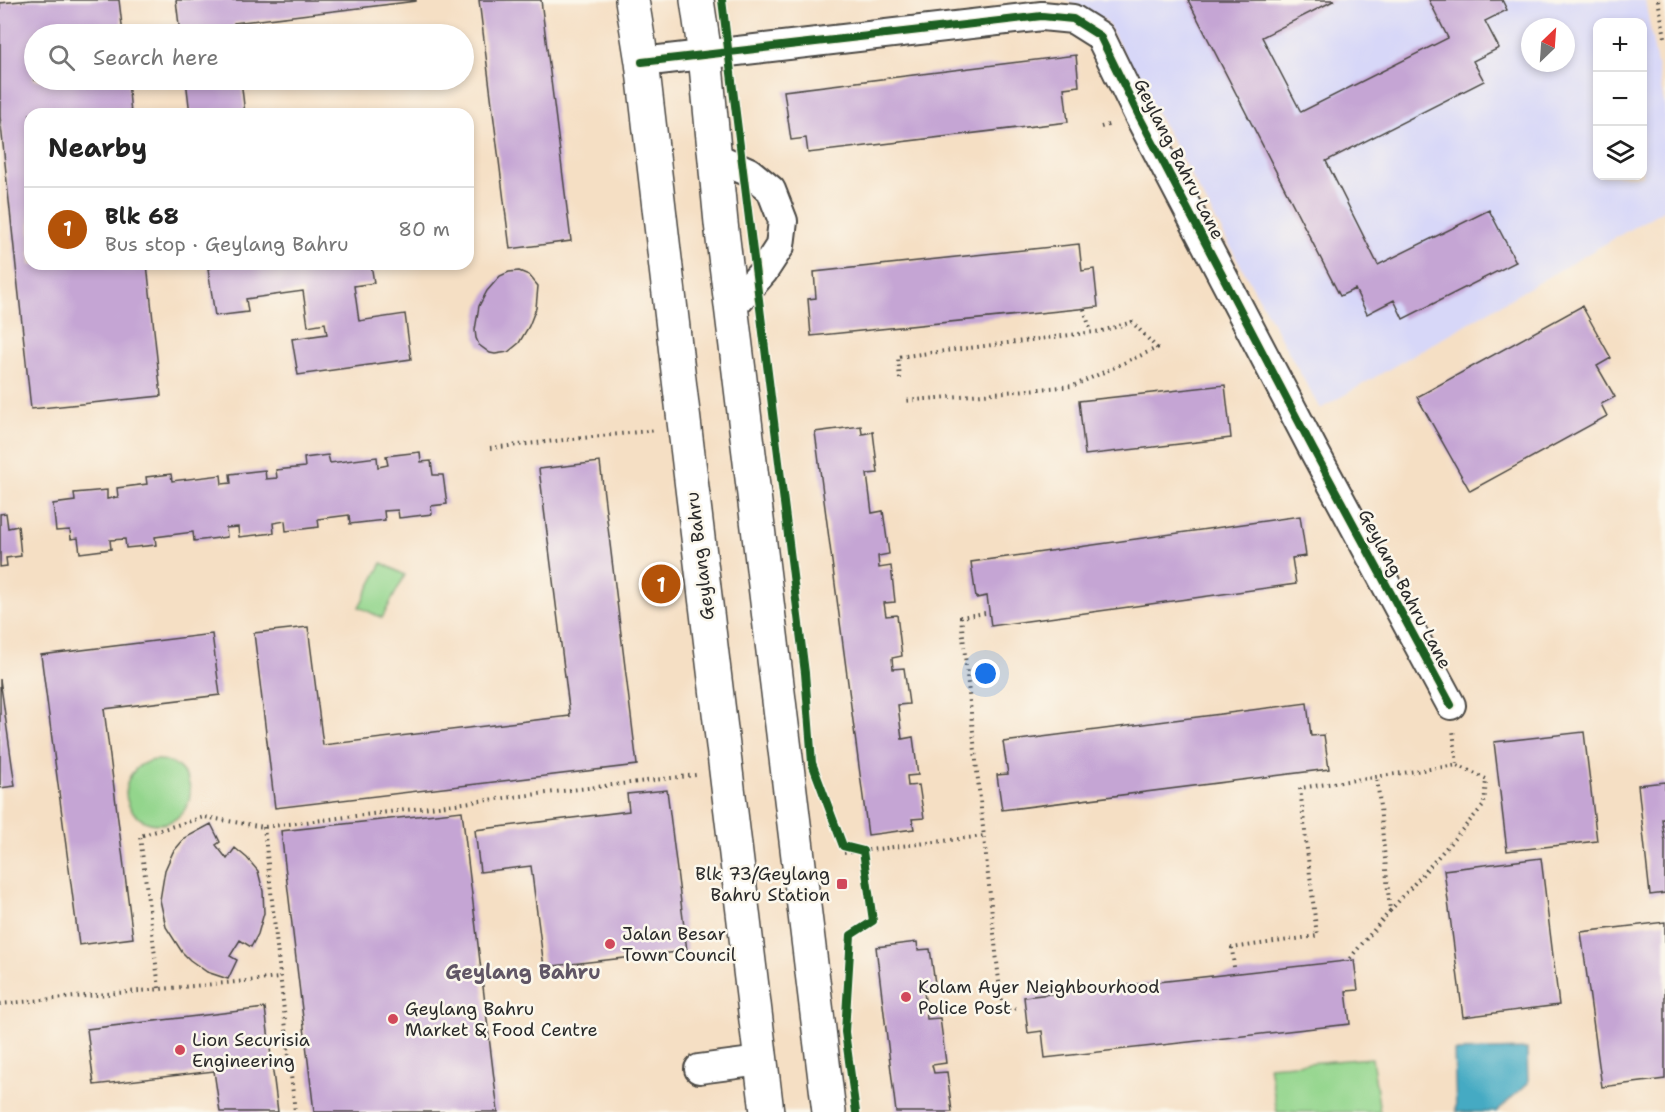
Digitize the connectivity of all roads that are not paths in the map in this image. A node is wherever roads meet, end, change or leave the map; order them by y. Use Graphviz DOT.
graph roads {
  1 [pos="632,0"];
  2 [pos="697,0"];
  3 [pos="1077,10"];
  4 [pos="705,55"];
  5 [pos="642,62"];
  6 [pos="715,157"];
  7 [pos="732,307"];
  8 [pos="1451,705"];
  9 [pos="760,1061"];
  10 [pos="699,1069"];
  11 [pos="767,1112"];
  12 [pos="829,1112"];
  1 -- 5 [label="main road, Geylang Bahru"];
  2 -- 4 [label="main road"];
  3 -- 4 [label="street, Geylang Bahru Lane"];
  3 -- 8 [label="street, Geylang Bahru Lane"];
  4 -- 5 [label="street, Geylang Bahru Lane"];
  4 -- 6 [label="main road"];
  5 -- 9 [label="main road, Geylang Bahru"];
  6 -- 7 [label="main road"];
  6 -- 7 [label="street"];
  7 -- 12 [label="main road"];
  9 -- 10 [label="street"];
  9 -- 11 [label="main road, Geylang Bahru"];
}
